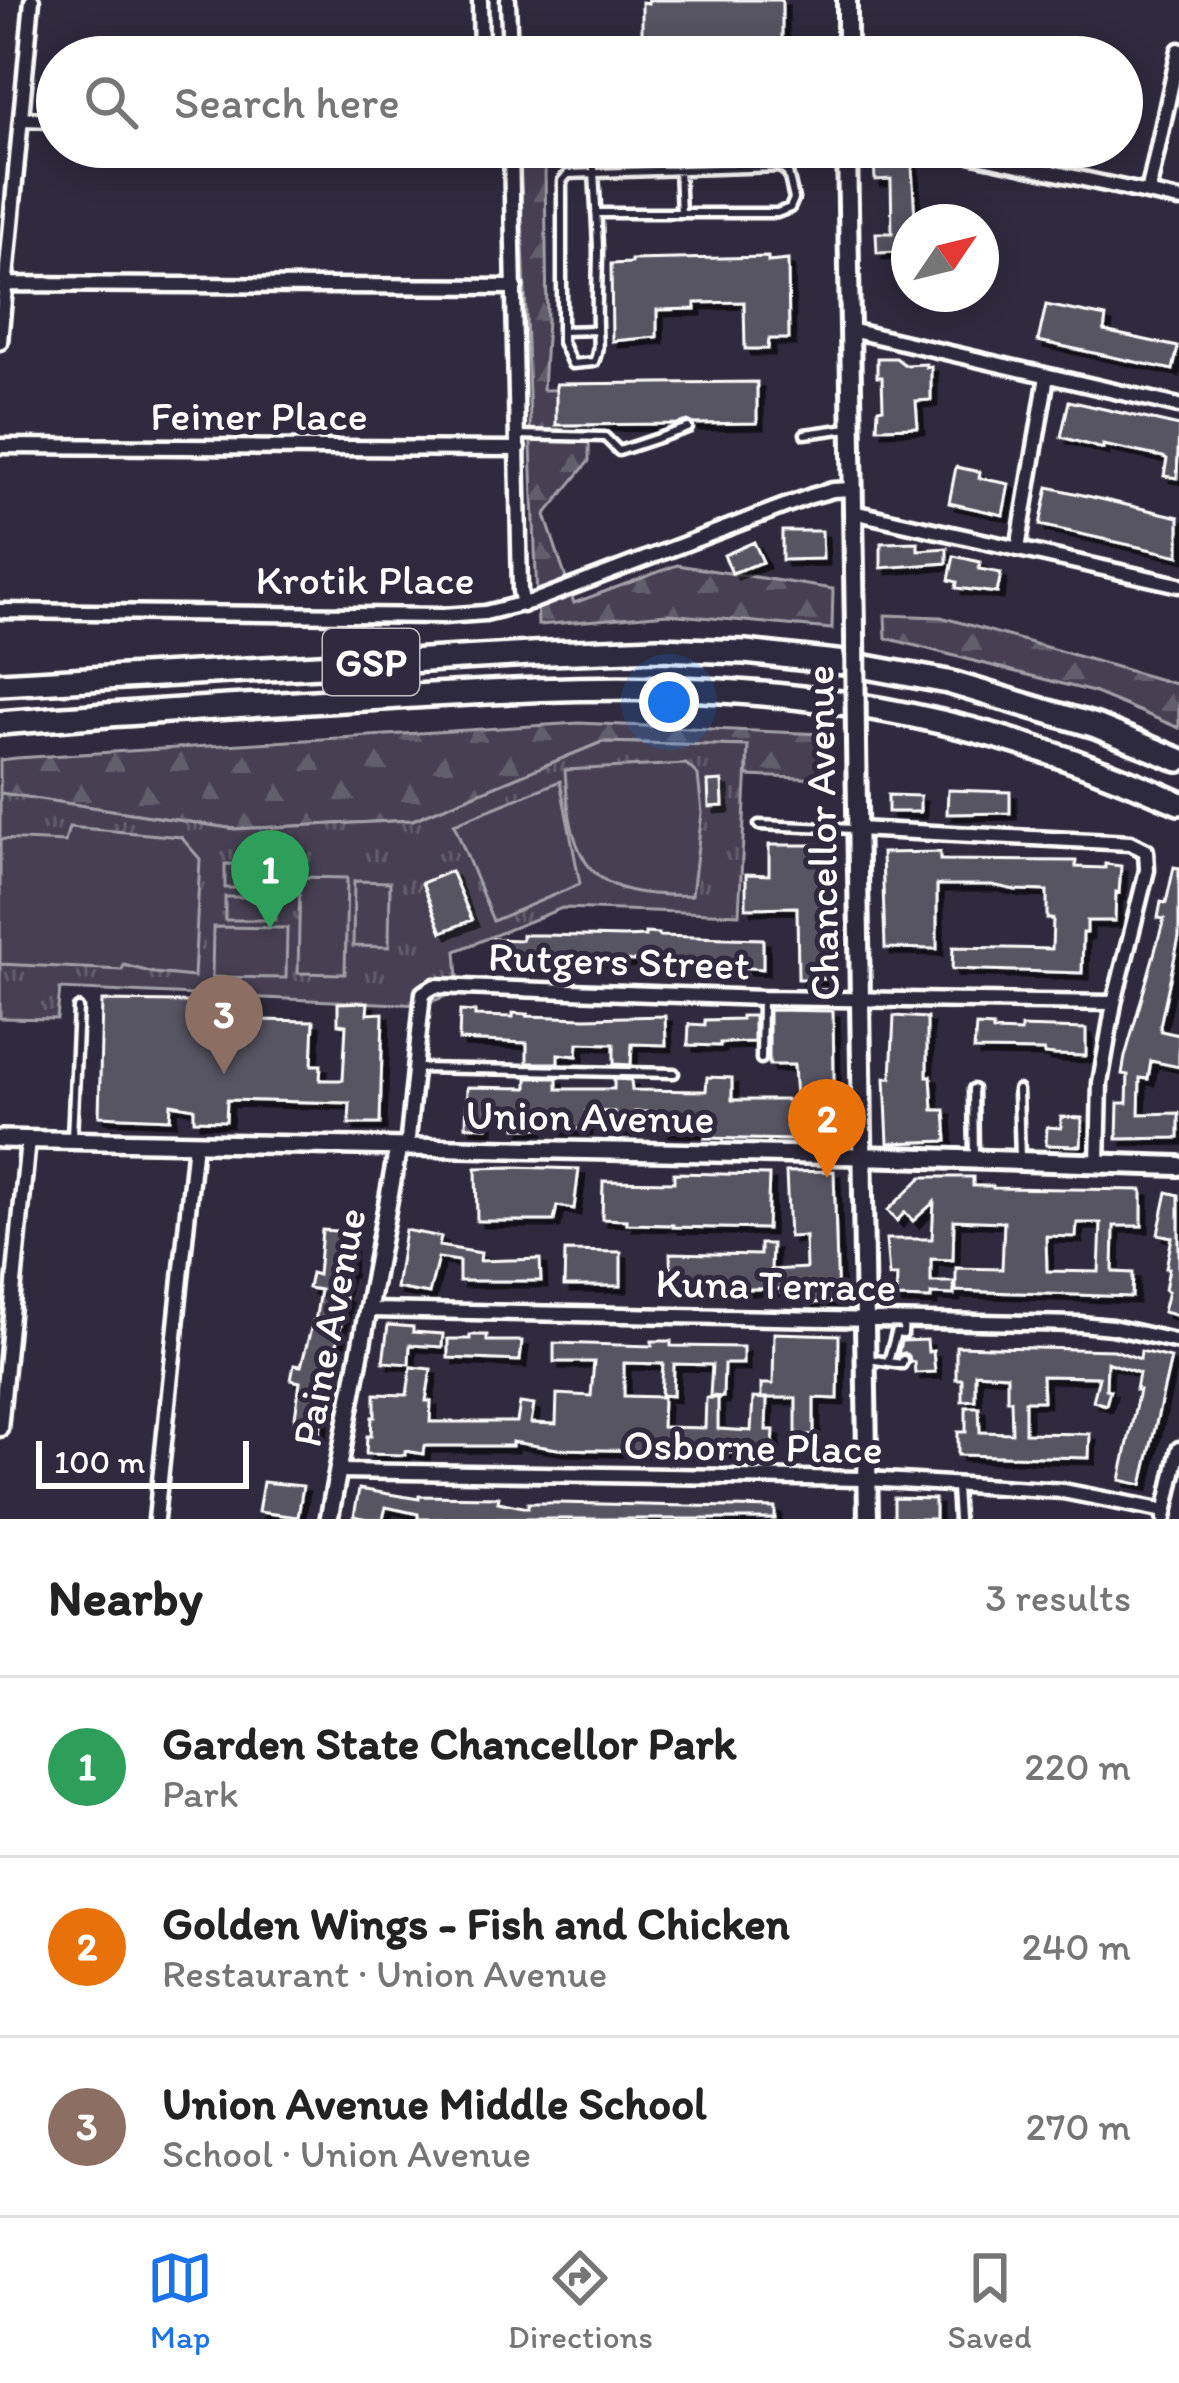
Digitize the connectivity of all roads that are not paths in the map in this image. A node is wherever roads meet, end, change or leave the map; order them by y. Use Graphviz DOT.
graph roads {
  1 [pos="32,0"];
  2 [pos="480,0"];
  3 [pos="508,0"];
  4 [pos="848,0"];
  5 [pos="481,36"];
  6 [pos="509,36"];
  7 [pos="847,36"];
  8 [pos="1179,50"];
  9 [pos="21,119"];
  10 [pos="36,119"];
  11 [pos="512,168"];
  12 [pos="594,168"];
  13 [pos="730,168"];
  14 [pos="782,168"];
  15 [pos="847,168"];
  16 [pos="1033,168"];
  17 [pos="679,170"];
  18 [pos="594,173"];
  19 [pos="1148,193"];
  20 [pos="1179,200"];
  21 [pos="596,213"];
  22 [pos="680,213"];
  23 [pos="5,284"];
  24 [pos="515,287"];
  25 [pos="597,330"];
  26 [pos="850,330"];
  27 [pos="562,331"];
  28 [pos="0,342"];
  29 [pos="1047,376"];
  30 [pos="1179,406"];
  31 [pos="851,427"];
  32 [pos="688,428"];
  33 [pos="805,434"];
  34 [pos="518,442"];
  35 [pos="0,446"];
  36 [pos="852,489"];
  37 [pos="853,512"];
  38 [pos="1018,548"];
  39 [pos="1179,586"];
  40 [pos="523,605"];
  41 [pos="0,611"];
  42 [pos="0,685"];
  43 [pos="0,723"];
  44 [pos="1179,760"];
  45 [pos="1179,802"];
  46 [pos="759,825"];
  47 [pos="857,830"];
  48 [pos="761,998"];
  49 [pos="859,998"];
  50 [pos="1114,1003"];
  51 [pos="78,1008"];
  52 [pos="761,1059"];
  53 [pos="415,1067"];
  54 [pos="674,1073"];
  55 [pos="973,1089"];
  56 [pos="1018,1090"];
  57 [pos="0,1139"];
  58 [pos="28,1140"];
  59 [pos="72,1141"];
  60 [pos="194,1143"];
  61 [pos="403,1148"];
  62 [pos="861,1156"];
  63 [pos="974,1160"];
  64 [pos="1020,1162"];
  65 [pos="1098,1164"];
  66 [pos="1179,1166"];
  67 [pos="369,1310"];
  68 [pos="864,1318"];
  69 [pos="903,1327"];
  70 [pos="909,1342"];
  71 [pos="1179,1342"];
  72 [pos="865,1359"];
  73 [pos="904,1360"];
  74 [pos="888,1362"];
  75 [pos="0,1429"];
  76 [pos="1179,1449"];
  77 [pos="338,1471"];
  78 [pos="867,1479"];
  79 [pos="956,1484"];
  80 [pos="1164,1515"];
  81 [pos="156,1519"];
  82 [pos="329,1519"];
  83 [pos="868,1519"];
  84 [pos="958,1519"];
  1 -- 9 [label="street"];
  2 -- 5 [label="street"];
  3 -- 6 [label="street"];
  4 -- 7 [label="main road"];
  8 -- 19 [label="street"];
  9 -- 10 [label="street"];
  9 -- 23 [label="street"];
  11 -- 24 [label="street"];
  12 -- 18 [label="lane"];
  13 -- 17 [label="lane"];
  14 -- 22 [label="lane"];
  15 -- 26 [label="main road, Chancellor Avenue"];
  16 -- 19 [label="street"];
  17 -- 18 [label="lane"];
  17 -- 22 [label="lane"];
  18 -- 21 [label="lane"];
  18 -- 27 [label="lane"];
  19 -- 20 [label="street"];
  21 -- 22 [label="lane"];
  21 -- 25 [label="lane"];
  23 -- 24 [label="street"];
  23 -- 28 [label="street"];
  24 -- 34 [label="street"];
  25 -- 27 [label="lane"];
  25 -- 27 [label="lane"];
  26 -- 29 [label="street"];
  26 -- 31 [label="main road, Chancellor Avenue"];
  29 -- 30 [label="street"];
  29 -- 38 [label="street"];
  31 -- 33 [label="lane"];
  31 -- 36 [label="main road, Chancellor Avenue"];
  32 -- 34 [label="lane"];
  34 -- 35 [label="street, Feiner Place"];
  34 -- 40 [label="street"];
  36 -- 37 [label="main road, Chancellor Avenue"];
  36 -- 40 [label="street, Krotik Place"];
  37 -- 38 [label="street"];
  37 -- 47 [label="main road, Chancellor Avenue, bridge"];
  38 -- 39 [label="street"];
  40 -- 41 [label="street, Krotik Place"];
  42 -- 44 [label="highway, GSP"];
  43 -- 45 [label="highway, GSP"];
  46 -- 47 [label="lane"];
  47 -- 49 [label="main road, Chancellor Avenue"];
  47 -- 50 [label="street"];
  48 -- 49 [label="street, Rutgers Street"];
  48 -- 52 [label="lane"];
  48 -- 53 [label="street, Rutgers Street"];
  49 -- 50 [label="street, Rutgers Street"];
  49 -- 62 [label="main road, Chancellor Avenue"];
  50 -- 65 [label="street"];
  51 -- 59 [label="lane"];
  53 -- 54 [label="lane"];
  53 -- 61 [label="street, Rutgers Street"];
  55 -- 63 [label="lane"];
  56 -- 64 [label="lane"];
  57 -- 58 [label="street, Union Avenue"];
  58 -- 59 [label="street, Union Avenue"];
  58 -- 75 [label="street"];
  59 -- 60 [label="street, Union Avenue"];
  60 -- 61 [label="street, Union Avenue"];
  60 -- 81 [label="street"];
  61 -- 62 [label="street, Union Avenue"];
  61 -- 67 [label="street, Paine Avenue"];
  62 -- 63 [label="main road, Union Avenue"];
  62 -- 68 [label="main road, Chancellor Avenue"];
  63 -- 64 [label="main road, Union Avenue"];
  64 -- 65 [label="main road, Union Avenue"];
  65 -- 66 [label="main road, Union Avenue"];
  67 -- 68 [label="street, Kuna Terrace"];
  67 -- 77 [label="street, Paine Avenue"];
  68 -- 69 [label="street, Kuna Terrace"];
  68 -- 72 [label="main road, Chancellor Avenue"];
  69 -- 70 [label="lane"];
  69 -- 71 [label="street, Kuna Terrace"];
  69 -- 74 [label="lane"];
  72 -- 74 [label="lane"];
  72 -- 78 [label="main road, Chancellor Avenue"];
  73 -- 74 [label="lane"];
  76 -- 80 [label="street"];
  77 -- 78 [label="street, Osborne Place"];
  77 -- 82 [label="street, Paine Avenue"];
  78 -- 79 [label="street, Osborne Place"];
  78 -- 83 [label="main road, Chancellor Avenue"];
  79 -- 80 [label="street, Osborne Place"];
  79 -- 84 [label="lane"];
}
